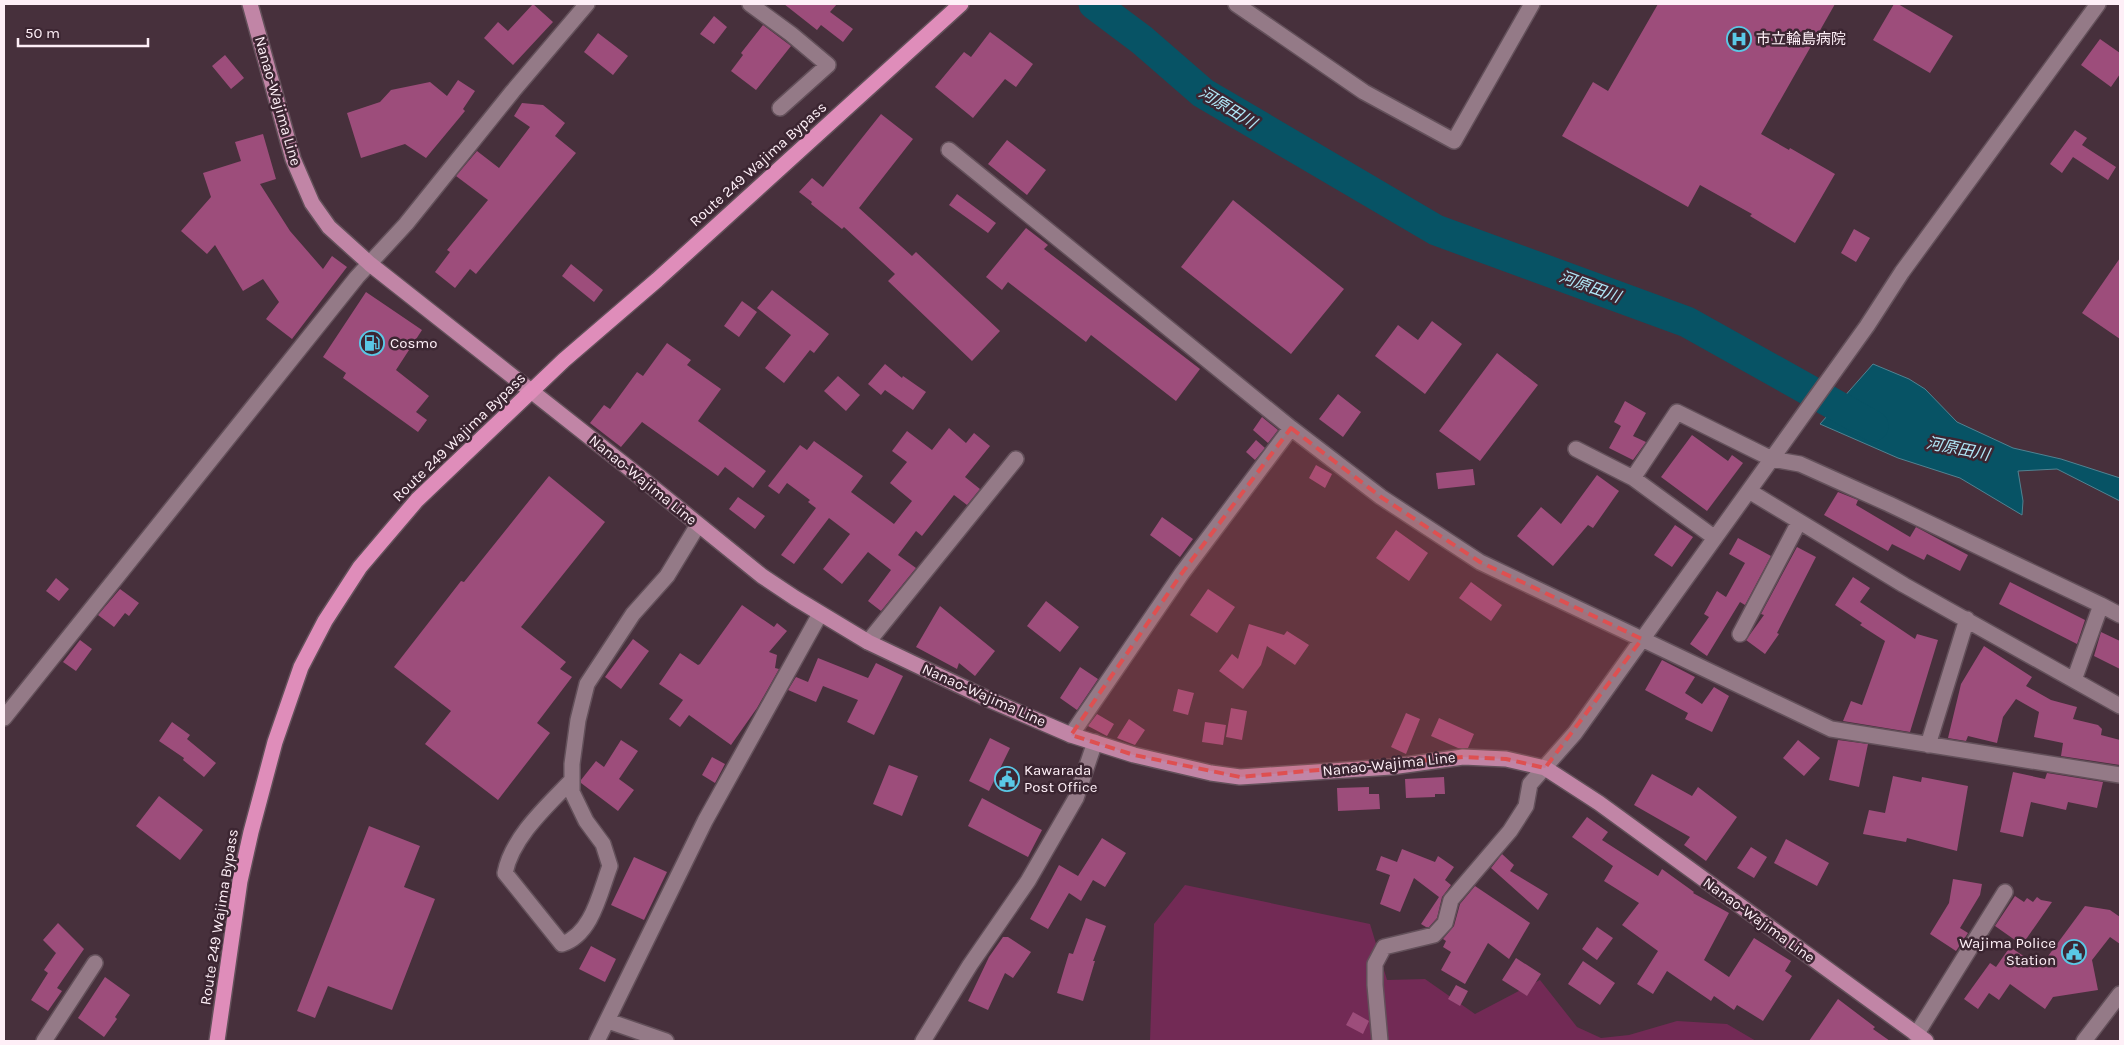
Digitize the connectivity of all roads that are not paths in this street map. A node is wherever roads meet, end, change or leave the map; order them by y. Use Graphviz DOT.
graph roads {
  1 [pos="250,4"];
  2 [pos="587,4"];
  3 [pos="750,4"];
  4 [pos="961,4"];
  5 [pos="1236,4"];
  6 [pos="1532,4"];
  7 [pos="2098,4"];
  8 [pos="780,108"];
  9 [pos="949,150"];
  10 [pos="370,264"];
  11 [pos="532,392"];
  12 [pos="1291,428"];
  13 [pos="1576,449"];
  14 [pos="1016,458"];
  15 [pos="1772,459"];
  16 [pos="1633,478"];
  17 [pos="1749,491"];
  18 [pos="1798,522"];
  19 [pos="698,525"];
  20 [pos="1715,538"];
  21 [pos="2101,605"];
  22 [pos="820,614"];
  23 [pos="2120,615"];
  24 [pos="1967,619"];
  25 [pos="1740,634"];
  26 [pos="1642,640"];
  27 [pos="868,642"];
  28 [pos="2074,680"];
  29 [pos="2120,706"];
  30 [pos="4,718"];
  31 [pos="1071,735"];
  32 [pos="1095,742"];
  33 [pos="1928,745"];
  34 [pos="1545,768"];
  35 [pos="2120,775"];
  36 [pos="572,780"];
  37 [pos="2005,892"];
  38 [pos="95,963"];
  39 [pos="2120,994"];
  40 [pos="608,1021"];
  41 [pos="1921,1038"];
  42 [pos="44,1041"];
  43 [pos="217,1041"];
  44 [pos="597,1041"];
  45 [pos="666,1041"];
  46 [pos="923,1041"];
  47 [pos="1380,1041"];
  48 [pos="2084,1041"];
  1 -- 10 [label="main road, Nanao-Wajima Line"];
  2 -- 10 [label="street"];
  3 -- 8 [label="street"];
  4 -- 11 [label="highway, Route 249 Wajima Bypass"];
  5 -- 6 [label="street"];
  7 -- 15 [label="street"];
  9 -- 12 [label="street"];
  10 -- 11 [label="main road, Nanao-Wajima Line"];
  10 -- 30 [label="street"];
  11 -- 19 [label="main road, Nanao-Wajima Line"];
  11 -- 43 [label="highway, Route 249 Wajima Bypass"];
  12 -- 26 [label="street"];
  12 -- 31 [label="street"];
  13 -- 16 [label="street"];
  14 -- 27 [label="street"];
  15 -- 16 [label="street"];
  15 -- 17 [label="street"];
  15 -- 21 [label="street"];
  16 -- 20 [label="street"];
  17 -- 18 [label="street"];
  17 -- 20 [label="street"];
  18 -- 24 [label="street"];
  18 -- 25 [label="street"];
  19 -- 22 [label="main road, Nanao-Wajima Line"];
  19 -- 36 [label="street"];
  20 -- 26 [label="street"];
  21 -- 23 [label="street"];
  21 -- 28 [label="street"];
  22 -- 27 [label="main road, Nanao-Wajima Line"];
  22 -- 40 [label="street"];
  24 -- 28 [label="street"];
  24 -- 33 [label="street"];
  26 -- 33 [label="street"];
  26 -- 34 [label="street"];
  27 -- 31 [label="main road, Nanao-Wajima Line"];
  28 -- 29 [label="street"];
  31 -- 32 [label="main road, Nanao-Wajima Line"];
  32 -- 34 [label="main road, Nanao-Wajima Line"];
  32 -- 46 [label="street"];
  33 -- 35 [label="street"];
  34 -- 41 [label="main road, Nanao-Wajima Line"];
  34 -- 47 [label="street"];
  36 -- 36 [label="street"];
  37 -- 41 [label="street"];
  38 -- 42 [label="street"];
  39 -- 48 [label="street"];
  40 -- 44 [label="street"];
  40 -- 45 [label="street"];
}
